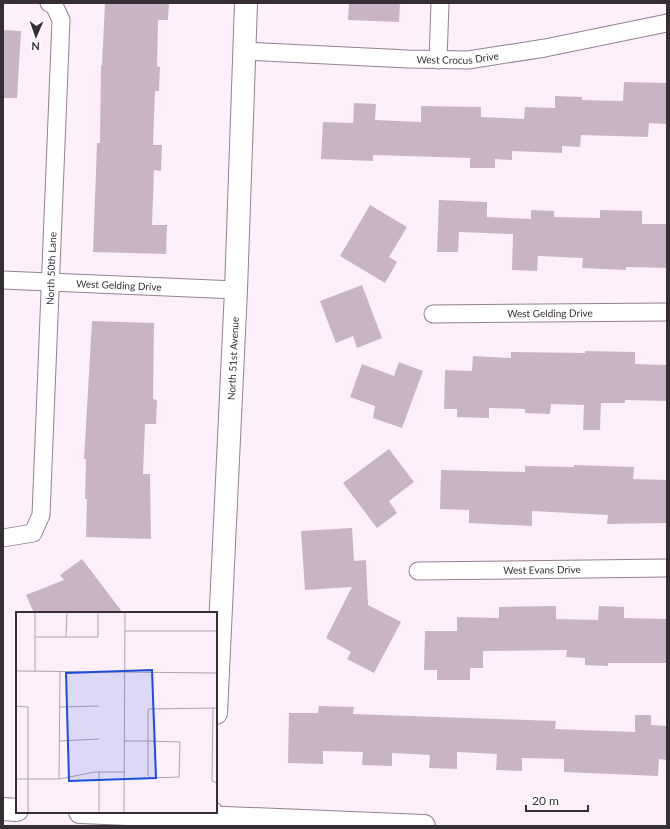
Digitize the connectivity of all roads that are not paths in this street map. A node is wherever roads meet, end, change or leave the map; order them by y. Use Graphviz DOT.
graph roads {
  1 [pos="246,3"];
  2 [pos="440,3"];
  3 [pos="51,4"];
  4 [pos="667,23"];
  5 [pos="244,51"];
  6 [pos="438,60"];
  7 [pos="3,280"];
  8 [pos="51,282"];
  9 [pos="236,290"];
  10 [pos="667,312"];
  11 [pos="433,314"];
  12 [pos="3,538"];
  13 [pos="667,568"];
  14 [pos="418,570"];
  15 [pos="217,692"];
  16 [pos="3,810"];
  17 [pos="16,810"];
  18 [pos="102,813"];
  19 [pos="211,818"];
  20 [pos="424,826"];
  1 -- 5 [label="main road, North 51st Avenue"];
  2 -- 6 [label="street"];
  3 -- 8 [label="street, North 50th Lane"];
  4 -- 6 [label="street, West Crocus Drive"];
  5 -- 6 [label="street, West Crocus Drive"];
  5 -- 9 [label="main road, North 51st Avenue"];
  7 -- 8 [label="street, West Gelding Drive"];
  8 -- 9 [label="street, West Gelding Drive"];
  8 -- 12 [label="street, North 50th Lane"];
  9 -- 15 [label="main road, North 51st Avenue"];
  10 -- 11 [label="street, West Gelding Drive"];
  13 -- 14 [label="street, West Evans Drive"];
  16 -- 17 [label="main road"];
  18 -- 19 [label="main road"];
  19 -- 20 [label="main road"];
}
